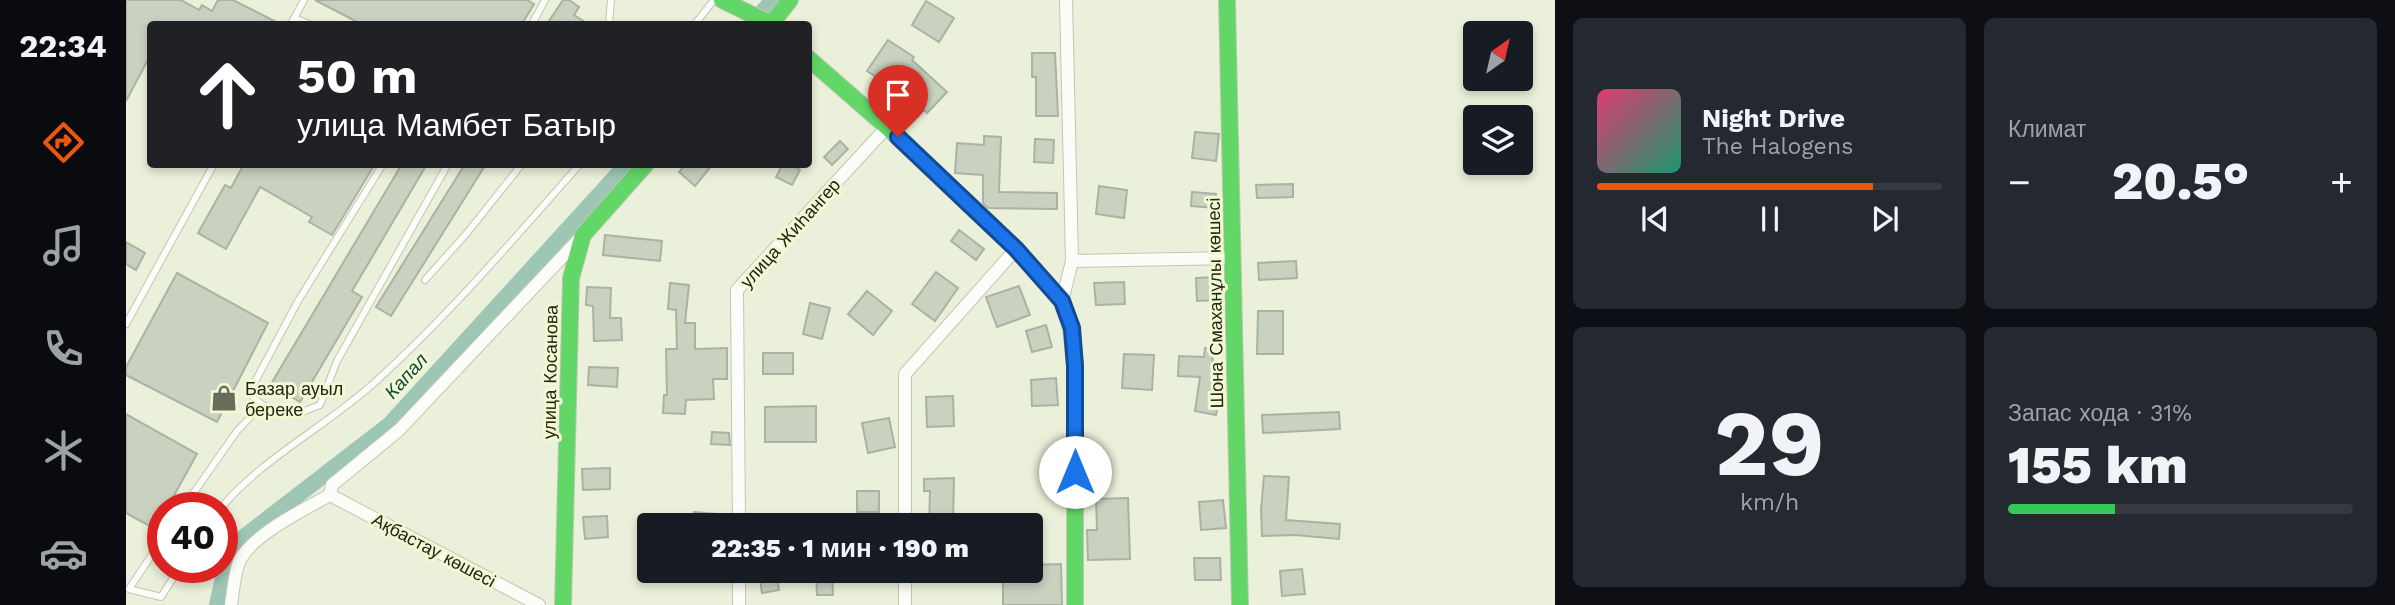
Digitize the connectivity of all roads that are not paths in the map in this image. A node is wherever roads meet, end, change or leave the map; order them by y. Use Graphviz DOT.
graph roads {
  1 [pos="304,0"];
  2 [pos="545,0"];
  3 [pos="611,0"];
  4 [pos="714,0"];
  5 [pos="722,0"];
  6 [pos="790,0"];
  7 [pos="1066,0"];
  8 [pos="1227,0"];
  9 [pos="293,21"];
  10 [pos="534,21"];
  11 [pos="609,21"];
  12 [pos="697,21"];
  13 [pos="765,21"];
  14 [pos="773,21"];
  15 [pos="812,61"];
  16 [pos="887,127"];
  17 [pos="212,168"];
  18 [pos="381,168"];
  19 [pos="446,168"];
  20 [pos="519,168"];
  21 [pos="576,168"];
  22 [pos="642,168"];
  23 [pos="583,235"];
  24 [pos="1016,249"];
  25 [pos="1234,258"];
  26 [pos="1072,261"];
  27 [pos="425,279"];
  28 [pos="1062,301"];
  29 [pos="126,324"];
  30 [pos="262,405"];
  31 [pos="194,492"];
  32 [pos="234,492"];
  33 [pos="330,495"];
  34 [pos="738,513"];
  35 [pos="905,513"];
  36 [pos="147,561"];
  37 [pos="171,583"];
  38 [pos="739,583"];
  39 [pos="905,583"];
  40 [pos="127,590"];
  41 [pos="160,601"];
  42 [pos="231,605"];
  43 [pos="540,605"];
  44 [pos="563,605"];
  45 [pos="739,605"];
  46 [pos="905,605"];
  47 [pos="1075,605"];
  48 [pos="1240,605"];
  1 -- 9 [label="lane"];
  2 -- 10 [label="lane"];
  3 -- 11 [label="lane"];
  4 -- 12 [label="lane"];
  5 -- 13 [label="street"];
  6 -- 14 [label="street"];
  7 -- 26 [label="street"];
  8 -- 25 [label="street, Шона Смаханұлы көшесі"];
  15 -- 16 [label="street"];
  16 -- 24 [label="street"];
  16 -- 34 [label="street, улица Жиhангер"];
  17 -- 29 [label="lane"];
  18 -- 30 [label="lane"];
  19 -- 30 [label="lane"];
  20 -- 27 [label="lane"];
  21 -- 32 [label="lane"];
  22 -- 23 [label="street, улица Косанова"];
  23 -- 33 [label="street"];
  23 -- 44 [label="street, улица Косанова"];
  24 -- 28 [label="street"];
  24 -- 35 [label="street"];
  25 -- 26 [label="street"];
  25 -- 48 [label="street, Шона Смаханұлы көшесі"];
  26 -- 28 [label="street"];
  28 -- 47 [label="street"];
  30 -- 31 [label="lane"];
  33 -- 42 [label="street"];
  33 -- 43 [label="street, Ақбастау көшесі"];
  36 -- 40 [label="lane"];
  37 -- 41 [label="lane"];
  38 -- 45 [label="street"];
  39 -- 46 [label="street"];
  40 -- 41 [label="lane"];
}
